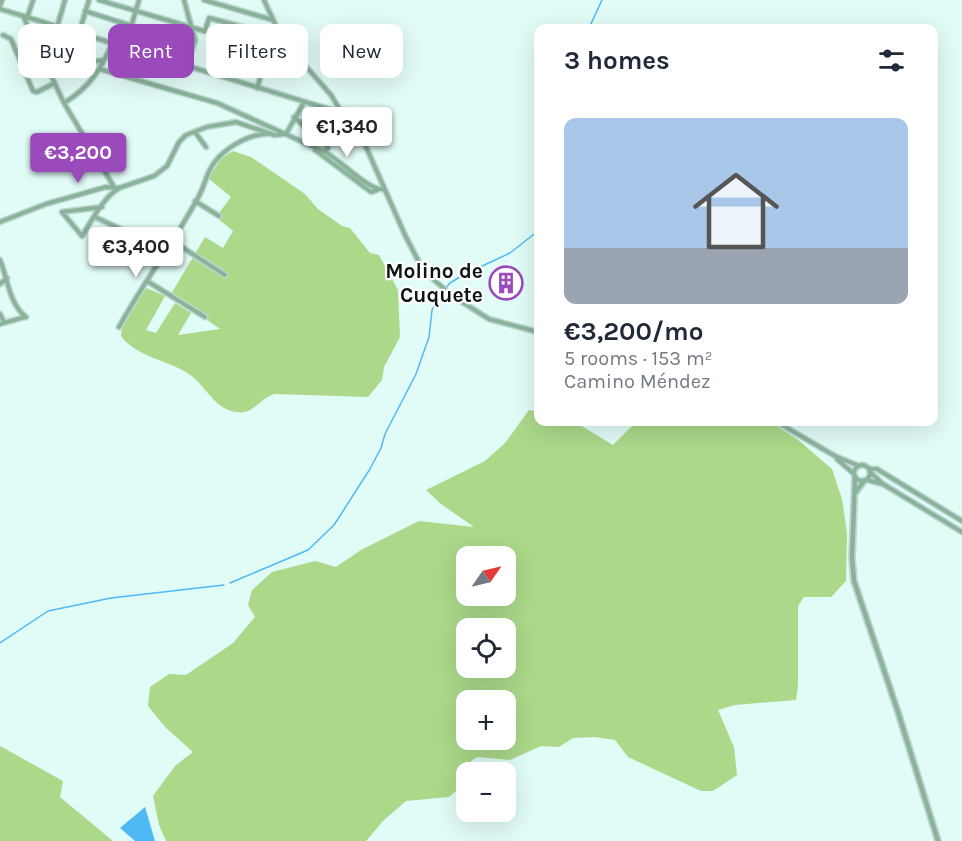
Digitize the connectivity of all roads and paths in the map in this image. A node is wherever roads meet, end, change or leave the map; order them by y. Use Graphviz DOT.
graph roads {
  1 [pos="2,0"];
  2 [pos="33,0"];
  3 [pos="65,0"];
  4 [pos="89,0"];
  5 [pos="99,0"];
  6 [pos="139,0"];
  7 [pos="184,0"];
  8 [pos="204,0"];
  9 [pos="264,0"];
  10 [pos="0,7"];
  11 [pos="136,10"];
  12 [pos="86,11"];
  13 [pos="25,17"];
  14 [pos="273,20"];
  15 [pos="47,24"];
  16 [pos="58,24"];
  17 [pos="82,24"];
  18 [pos="126,24"];
  19 [pos="132,24"];
  20 [pos="179,24"];
  21 [pos="190,24"];
  22 [pos="207,24"];
  23 [pos="232,24"];
  24 [pos="274,24"];
  25 [pos="206,26"];
  26 [pos="194,29"];
  27 [pos="204,31"];
  28 [pos="3,35"];
  29 [pos="108,52"];
  30 [pos="104,60"];
  31 [pos="96,61"];
  32 [pos="194,68"];
  33 [pos="99,69"];
  34 [pos="308,69"];
  35 [pos="260,78"];
  36 [pos="55,83"];
  37 [pos="257,88"];
  38 [pos="64,102"];
  39 [pos="304,102"];
  40 [pos="342,113"];
  41 [pos="294,117"];
  42 [pos="195,132"];
  43 [pos="271,134"];
  44 [pos="286,134"];
  45 [pos="206,147"];
  46 [pos="312,147"];
  47 [pos="325,152"];
  48 [pos="117,187"];
  49 [pos="384,189"];
  50 [pos="378,190"];
  51 [pos="195,201"];
  52 [pos="52,202"];
  53 [pos="102,207"];
  54 [pos="62,212"];
  55 [pos="219,216"];
  56 [pos="95,217"];
  57 [pos="0,222"];
  58 [pos="171,240"];
  59 [pos="165,250"];
  60 [pos="0,260"];
  61 [pos="225,275"];
  62 [pos="7,278"];
  63 [pos="147,281"];
  64 [pos="0,284"];
  65 [pos="0,314"];
  66 [pos="205,317"];
  67 [pos="2,323"];
  68 [pos="118,327"];
  69 [pos="534,332"];
  70 [pos="784,426"];
  71 [pos="835,456"];
  72 [pos="859,466"];
  73 [pos="869,470"];
  74 [pos="855,476"];
  75 [pos="865,481"];
  76 [pos="883,484"];
  77 [pos="855,493"];
  78 [pos="961,518"];
  79 [pos="962,532"];
  80 [pos="938,841"];
  1 -- 10 [label="street"];
  2 -- 13 [label="street"];
  3 -- 16 [label="street"];
  4 -- 12 [label="street"];
  5 -- 11 [label="street"];
  6 -- 11 [label="street"];
  7 -- 21 [label="street"];
  8 -- 14 [label="street"];
  9 -- 14 [label="street"];
  10 -- 13 [label="street"];
  11 -- 19 [label="street"];
  11 -- 20 [label="street"];
  12 -- 17 [label="street"];
  12 -- 18 [label="street"];
  13 -- 15 [label="street"];
  13 -- 36 [label="street"];
  14 -- 24 [label="street"];
  22 -- 23 [label="street"];
  25 -- 27 [label="street"];
  26 -- 27 [label="street"];
  28 -- 36 [label="street"];
  29 -- 30 [label="street"];
  30 -- 31 [label="street"];
  30 -- 33 [label="street"];
  32 -- 37 [label="street"];
  33 -- 38 [label="street"];
  33 -- 44 [label="street"];
  34 -- 40 [label="street"];
  35 -- 37 [label="street"];
  36 -- 38 [label="street"];
  37 -- 39 [label="street"];
  38 -- 48 [label="street"];
  39 -- 40 [label="street"];
  39 -- 41 [label="street"];
  40 -- 49 [label="street"];
  41 -- 44 [label="street"];
  41 -- 47 [label="street"];
  42 -- 43 [label="street"];
  42 -- 45 [label="street"];
  42 -- 48 [label="street"];
  43 -- 44 [label="street"];
  43 -- 51 [label="street"];
  44 -- 46 [label="street"];
  46 -- 47 [label="street"];
  46 -- 50 [label="street"];
  47 -- 50 [label="street"];
  48 -- 52 [label="street"];
  48 -- 53 [label="street"];
  49 -- 50 [label="street"];
  49 -- 69 [label="street"];
  51 -- 55 [label="street"];
  51 -- 58 [label="street"];
  52 -- 54 [label="street"];
  52 -- 57 [label="street"];
  53 -- 54 [label="street"];
  53 -- 56 [label="street"];
  54 -- 56 [label="street"];
  56 -- 59 [label="street"];
  58 -- 59 [label="street"];
  58 -- 61 [label="street"];
  59 -- 63 [label="street"];
  60 -- 62 [label="street"];
  62 -- 64 [label="street"];
  62 -- 67 [label="street"];
  63 -- 66 [label="street"];
  63 -- 68 [label="street"];
  65 -- 67 [label="street"];
  70 -- 71 [label="street"];
  71 -- 72 [label="street"];
  71 -- 74 [label="street"];
  72 -- 73 [label="street"];
  72 -- 74 [label="street"];
  73 -- 75 [label="street"];
  73 -- 76 [label="street"];
  73 -- 78 [label="street"];
  74 -- 75 [label="street"];
  74 -- 77 [label="street"];
  75 -- 76 [label="street"];
  75 -- 77 [label="street"];
  76 -- 79 [label="street"];
  77 -- 80 [label="street"];
}
